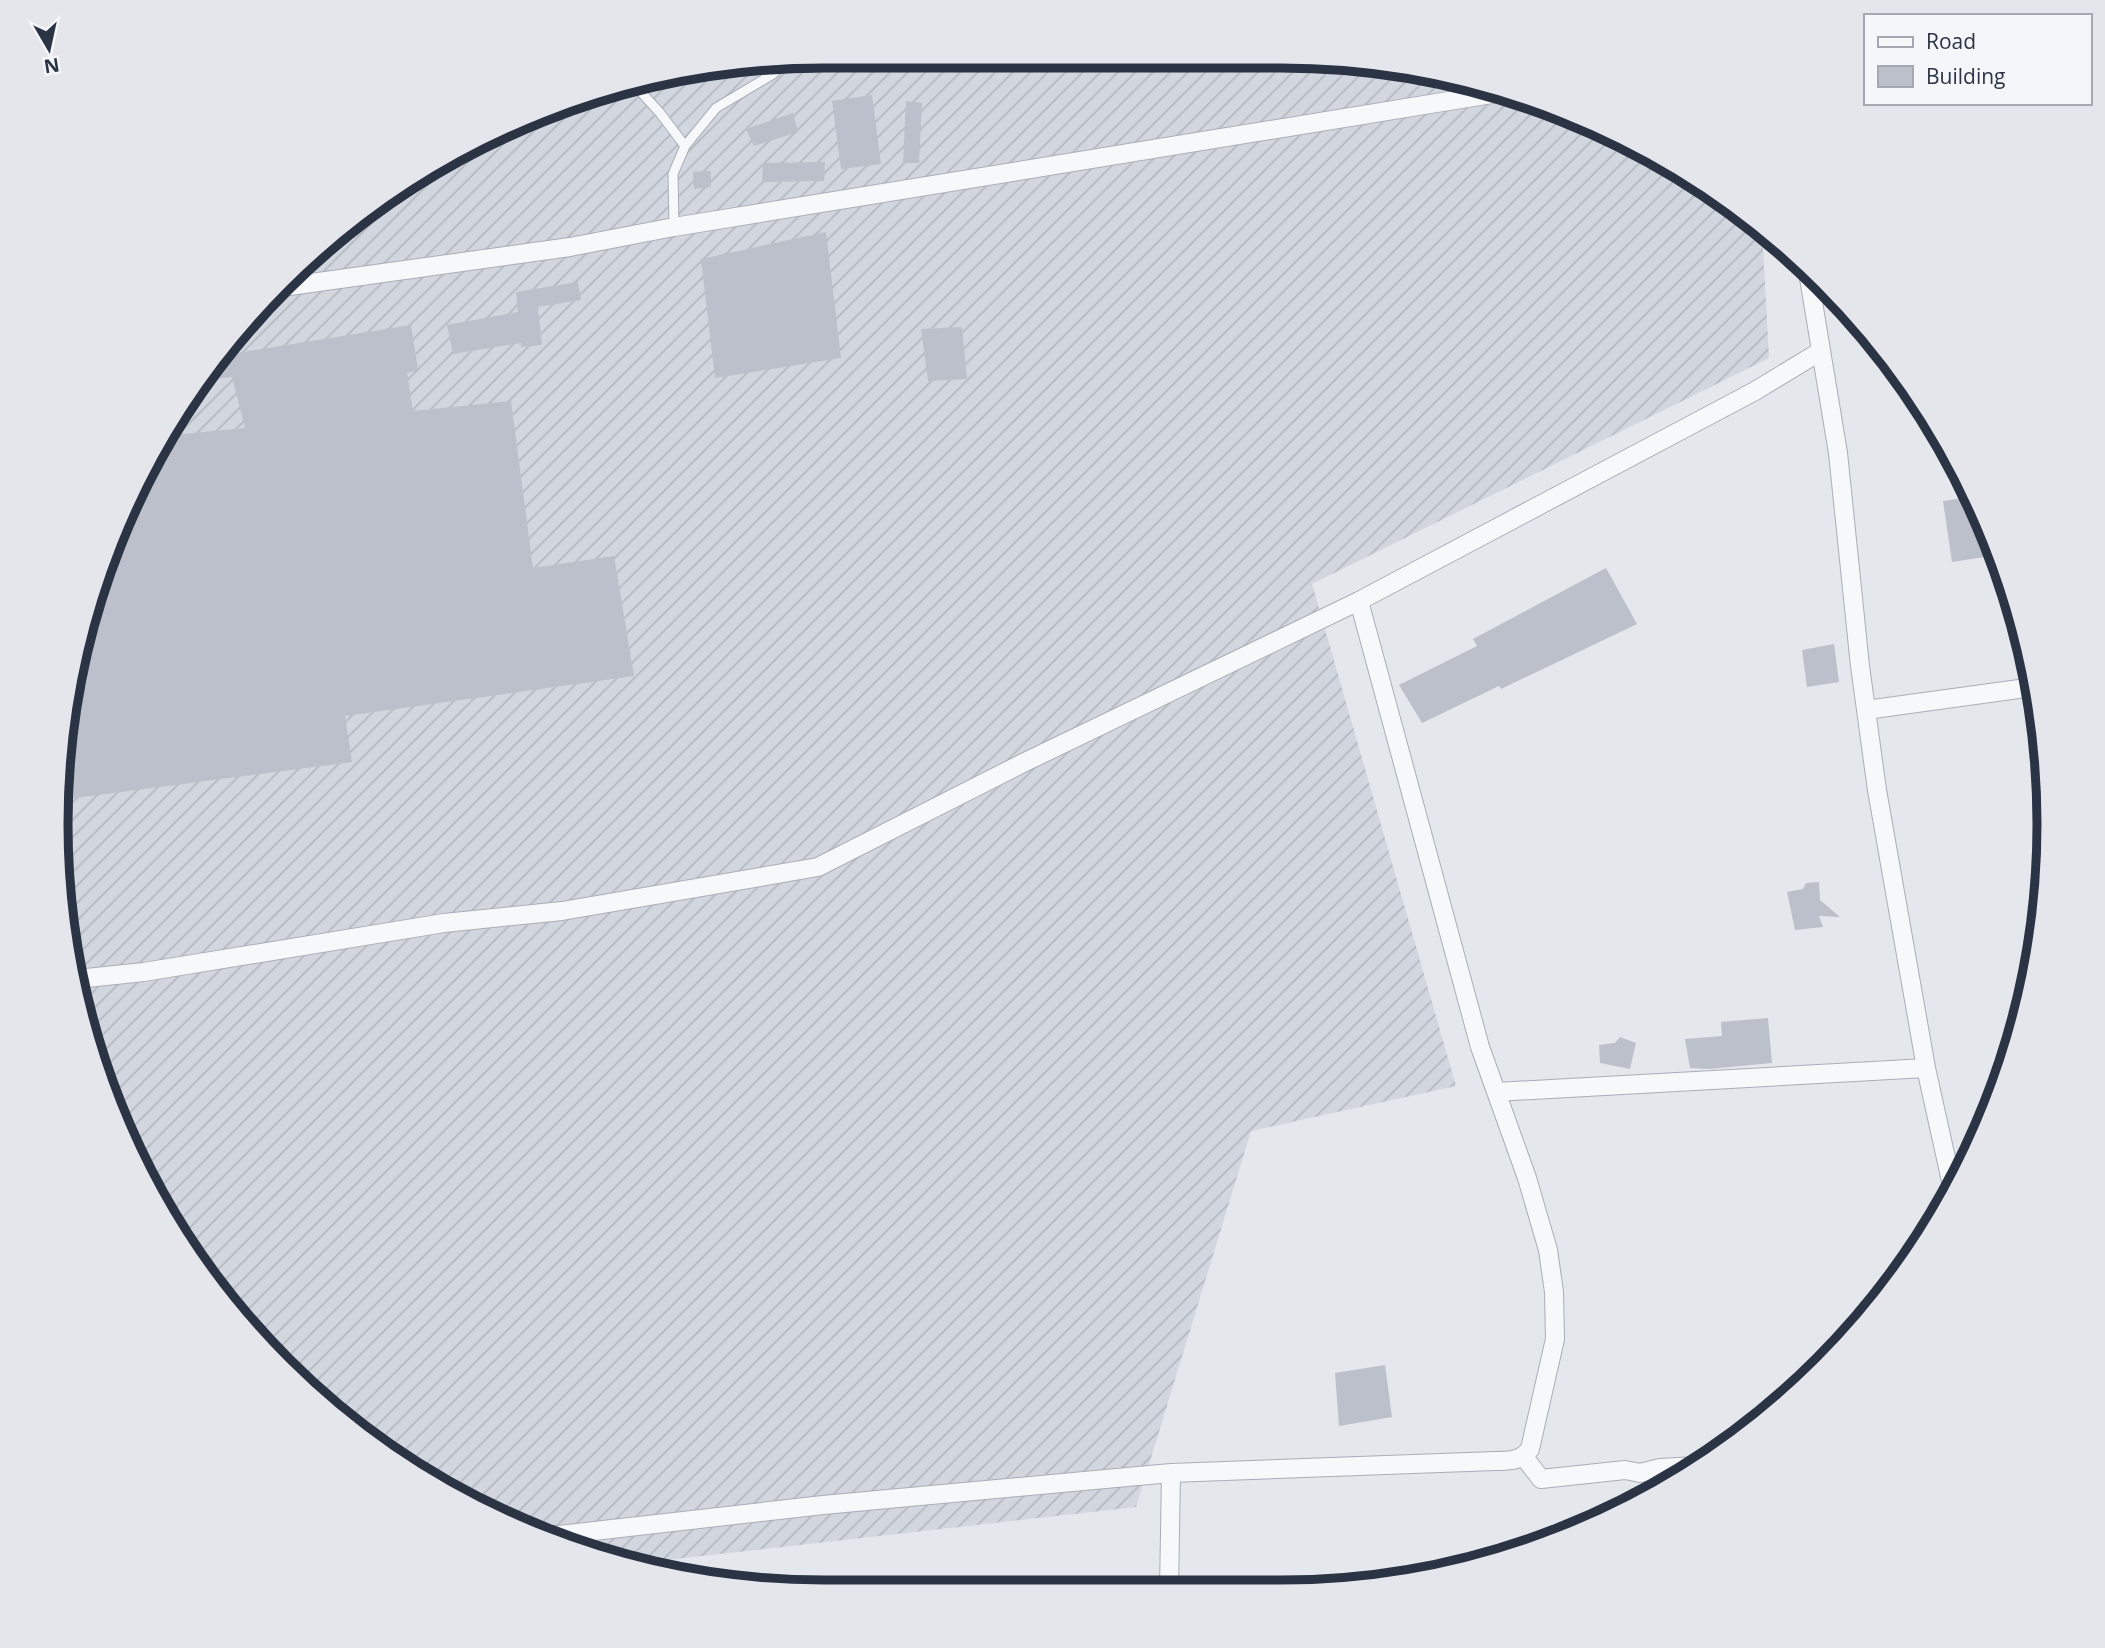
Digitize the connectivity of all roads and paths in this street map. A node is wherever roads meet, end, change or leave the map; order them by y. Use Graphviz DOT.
graph roads {
  1 [pos="777,70"];
  2 [pos="640,91"];
  3 [pos="1482,96"];
  4 [pos="685,146"];
  5 [pos="674,228"];
  6 [pos="295,285"];
  7 [pos="1810,285"];
  8 [pos="1821,351"];
  9 [pos="1359,601"];
  10 [pos="2024,688"];
  11 [pos="1866,710"];
  12 [pos="85,978"];
  13 [pos="1926,1068"];
  14 [pos="1496,1092"];
  15 [pos="1950,1175"];
  16 [pos="1524,1457"];
  17 [pos="1677,1467"];
  18 [pos="1171,1473"];
  19 [pos="566,1534"];
  20 [pos="1169,1580"];
  1 -- 4 [label="lane"];
  2 -- 4 [label="lane"];
  3 -- 5 [label="street"];
  4 -- 5 [label="lane"];
  5 -- 6 [label="street"];
  7 -- 8 [label="street"];
  8 -- 9 [label="street"];
  8 -- 11 [label="street"];
  9 -- 12 [label="street"];
  9 -- 14 [label="street"];
  10 -- 11 [label="street"];
  11 -- 13 [label="street"];
  13 -- 14 [label="street"];
  13 -- 15 [label="street"];
  14 -- 16 [label="street"];
  16 -- 17 [label="street"];
  16 -- 18 [label="street"];
  18 -- 19 [label="street"];
  18 -- 20 [label="street"];
}
